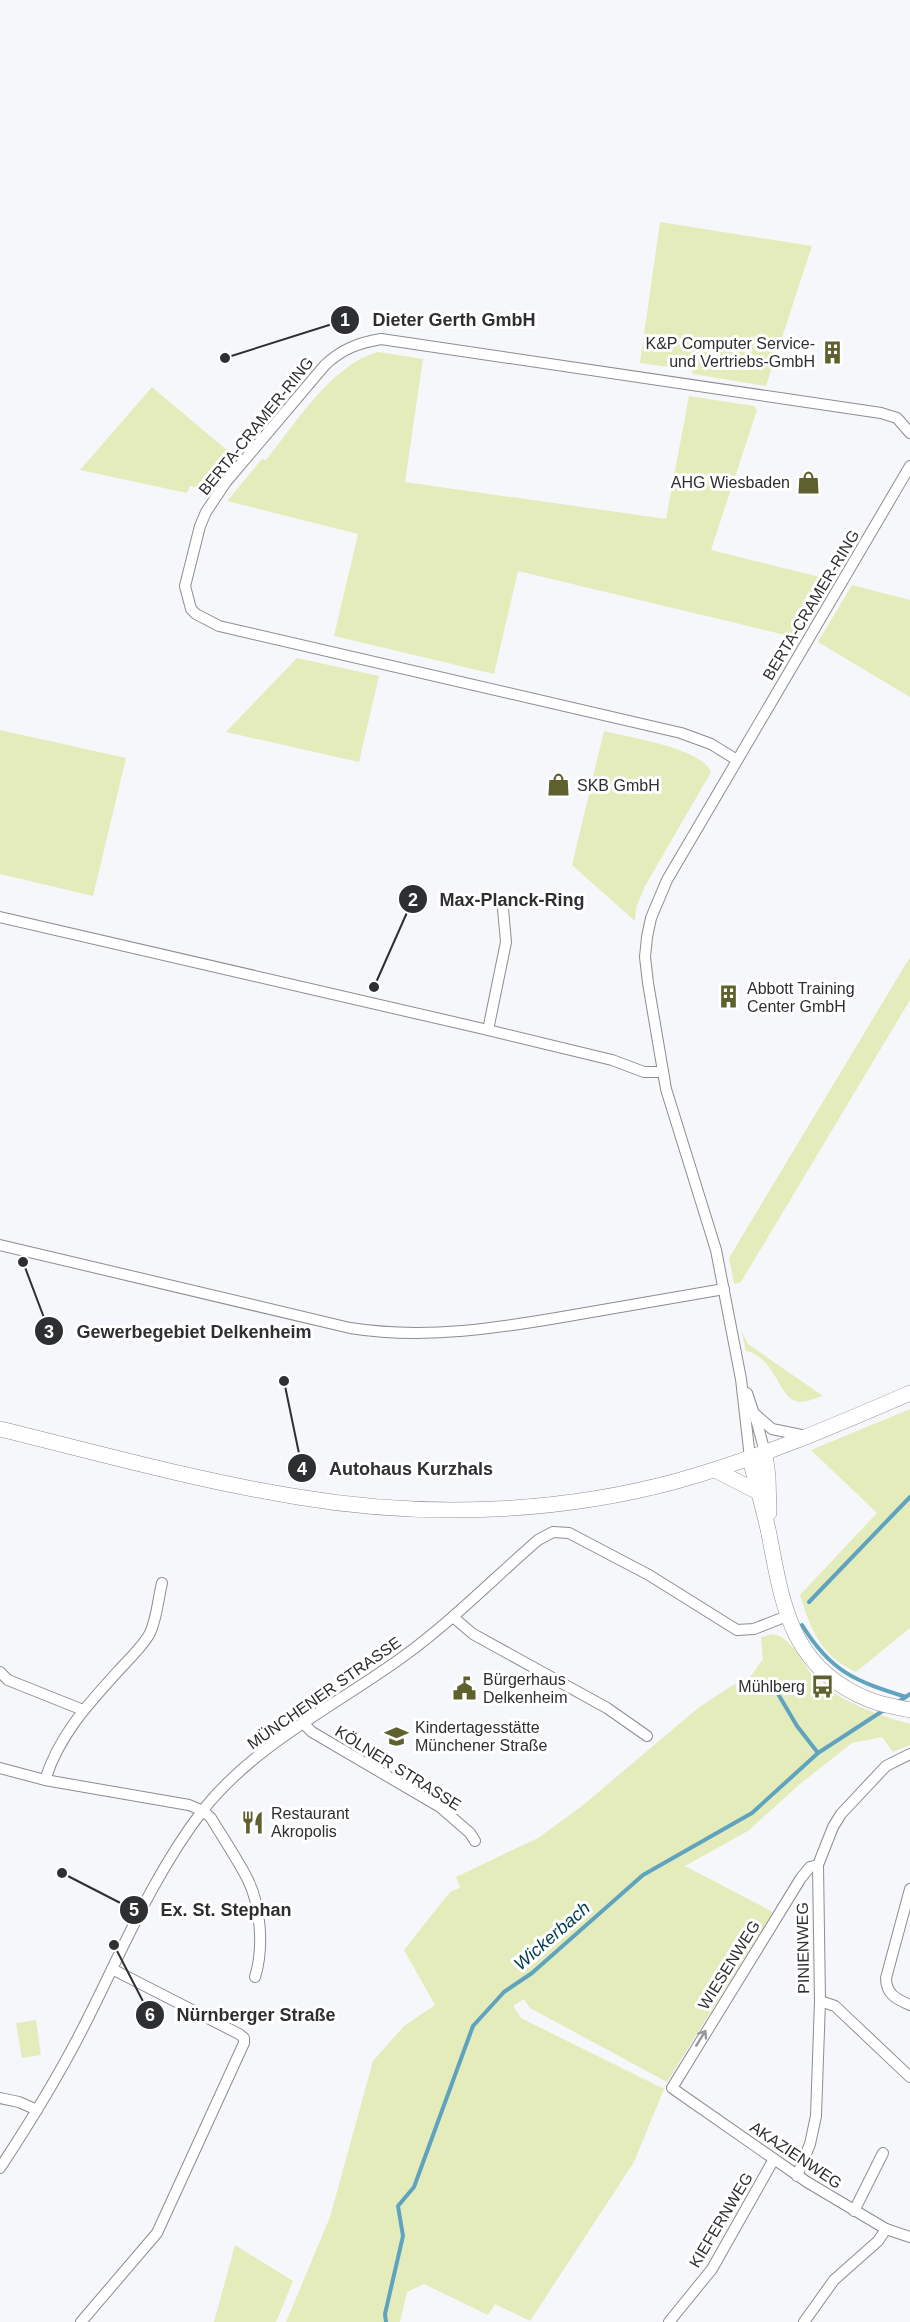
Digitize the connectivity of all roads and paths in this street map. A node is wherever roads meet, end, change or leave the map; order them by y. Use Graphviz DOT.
graph roads {
  1 [pos="910,433"];
  2 [pos="910,466"];
  3 [pos="737,760"];
  4 [pos="503,909"];
  5 [pos="0,917"];
  6 [pos="488,1030"];
  7 [pos="663,1072"];
  8 [pos="0,1245"];
  9 [pos="724,1289"];
  10 [pos="741,1379"];
  11 [pos="910,1393"];
  12 [pos="755,1414"];
  13 [pos="0,1429"];
  14 [pos="806,1436"];
  15 [pos="765,1453"];
  16 [pos="750,1458"];
  17 [pos="715,1470"];
  18 [pos="758,1492"];
  19 [pos="768,1531"];
  20 [pos="162,1583"];
  21 [pos="787,1616"];
  22 [pos="453,1617"];
  23 [pos="0,1672"];
  24 [pos="83,1710"];
  25 [pos="910,1710"];
  26 [pos="303,1723"];
  27 [pos="647,1736"];
  28 [pos="910,1754"];
  29 [pos="0,1768"];
  30 [pos="45,1780"];
  31 [pos="203,1810"];
  32 [pos="474,1841"];
  33 [pos="818,1864"];
  34 [pos="910,1889"];
  35 [pos="112,1969"];
  36 [pos="255,1977"];
  37 [pos="820,2001"];
  38 [pos="910,2005"];
  39 [pos="910,2077"];
  40 [pos="672,2088"];
  41 [pos="0,2098"];
  42 [pos="37,2110"];
  43 [pos="883,2153"];
  44 [pos="774,2159"];
  45 [pos="0,2168"];
  46 [pos="797,2176"];
  47 [pos="854,2211"];
  48 [pos="886,2229"];
  49 [pos="910,2236"];
  50 [pos="81,2322"];
  51 [pos="669,2322"];
  52 [pos="804,2322"];
  1 -- 3 [label="street, BERTA-CRAMER-RING"];
  2 -- 3 [label="street, BERTA-CRAMER-RING"];
  3 -- 7 [label="street, BERTA-CRAMER-RING"];
  4 -- 6 [label="street"];
  5 -- 6 [label="street"];
  6 -- 7 [label="street"];
  7 -- 9 [label="street, BERTA-CRAMER-RING"];
  8 -- 9 [label="street"];
  9 -- 10 [label="street, BERTA-CRAMER-RING"];
  10 -- 12 [label="street"];
  10 -- 16 [label="street"];
  11 -- 14 [label="main road"];
  12 -- 14 [label="street"];
  12 -- 15 [label="street"];
  13 -- 17 [label="main road"];
  14 -- 15 [label="main road"];
  15 -- 16 [label="main road"];
  15 -- 19 [label="main road"];
  16 -- 17 [label="main road"];
  16 -- 18 [label="main road"];
  17 -- 18 [label="main road"];
  18 -- 19 [label="main road"];
  19 -- 21 [label="main road"];
  20 -- 24 [label="street"];
  21 -- 22 [label="street, MÜNCHENER STRASSE"];
  21 -- 25 [label="main road"];
  22 -- 26 [label="street, MÜNCHENER STRASSE"];
  22 -- 27 [label="street"];
  23 -- 24 [label="street"];
  24 -- 30 [label="street"];
  26 -- 31 [label="street, MÜNCHENER STRASSE"];
  26 -- 32 [label="street, KÖLNER STRASSE"];
  28 -- 33 [label="street, PINIENWEG"];
  29 -- 30 [label="street"];
  30 -- 31 [label="street"];
  31 -- 35 [label="street, MÜNCHENER STRASSE"];
  31 -- 36 [label="street"];
  33 -- 37 [label="street, PINIENWEG"];
  40 -- 33 [label="street, WIESENWEG, one-way"];
  34 -- 38 [label="street"];
  35 -- 42 [label="street, MÜNCHENER STRASSE"];
  35 -- 50 [label="street"];
  37 -- 39 [label="street"];
  37 -- 46 [label="street, PINIENWEG"];
  40 -- 44 [label="street, AKAZIENWEG"];
  41 -- 42 [label="street"];
  42 -- 45 [label="street, MÜNCHENER STRASSE"];
  43 -- 47 [label="street"];
  44 -- 46 [label="street, AKAZIENWEG"];
  44 -- 51 [label="street, KIEFERNWEG"];
  46 -- 47 [label="street, AKAZIENWEG"];
  47 -- 48 [label="street, AKAZIENWEG"];
  48 -- 49 [label="street, AKAZIENWEG"];
  48 -- 52 [label="street"];
}
